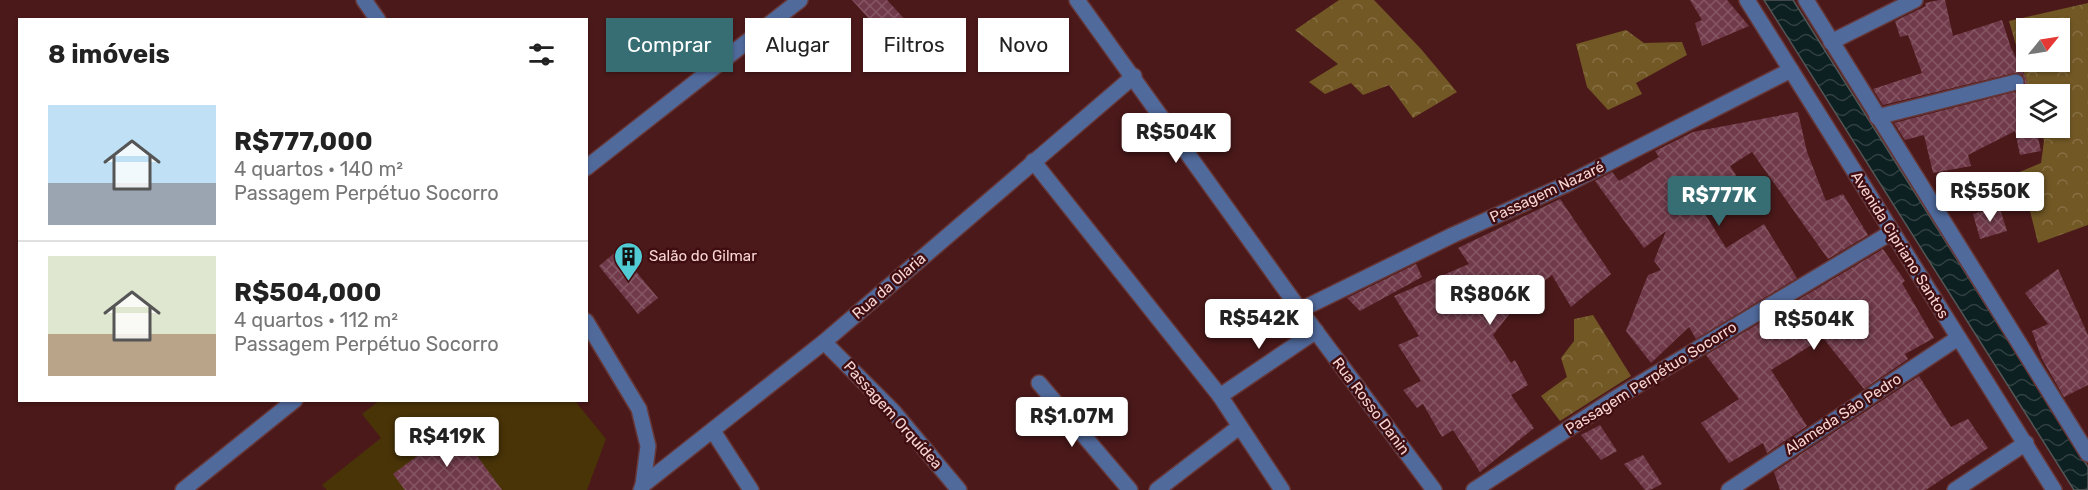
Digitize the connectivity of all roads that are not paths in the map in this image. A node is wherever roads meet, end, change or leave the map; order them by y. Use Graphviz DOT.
graph roads {
  1 [pos="364,0"];
  2 [pos="800,0"];
  3 [pos="1077,0"];
  4 [pos="1747,0"];
  5 [pos="1806,0"];
  6 [pos="1915,0"];
  7 [pos="377,18"];
  8 [pos="1831,42"];
  9 [pos="1791,70"];
  10 [pos="1134,76"];
  11 [pos="2016,82"];
  12 [pos="1877,117"];
  13 [pos="1033,161"];
  14 [pos="588,166"];
  15 [pos="1892,232"];
  16 [pos="1300,310"];
  17 [pos="588,324"];
  18 [pos="1316,331"];
  19 [pos="1958,338"];
  20 [pos="824,342"];
  21 [pos="1039,383"];
  22 [pos="1220,396"];
  23 [pos="293,402"];
  24 [pos="1239,427"];
  25 [pos="713,431"];
  26 [pos="2026,443"];
  27 [pos="2088,454"];
  28 [pos="642,487"];
  29 [pos="183,490"];
  30 [pos="751,490"];
  31 [pos="959,490"];
  32 [pos="1130,490"];
  33 [pos="1157,490"];
  34 [pos="1282,490"];
  35 [pos="1434,490"];
  36 [pos="1474,490"];
  37 [pos="1729,490"];
  38 [pos="1955,490"];
  39 [pos="2054,490"];
  1 -- 7 [label="street"];
  2 -- 14 [label="street"];
  3 -- 10 [label="street, Rua Rosso Danin"];
  4 -- 9 [label="street, Avenida Cipriano Santos"];
  5 -- 8 [label="street"];
  6 -- 8 [label="street"];
  8 -- 12 [label="street"];
  9 -- 15 [label="street, Avenida Cipriano Santos"];
  9 -- 16 [label="street, Passagem Nazaré"];
  10 -- 13 [label="street, Rua da Olaria"];
  10 -- 16 [label="street, Rua Rosso Danin"];
  11 -- 12 [label="street"];
  12 -- 27 [label="street"];
  13 -- 20 [label="street, Rua da Olaria"];
  13 -- 22 [label="street"];
  15 -- 19 [label="street, Avenida Cipriano Santos"];
  15 -- 36 [label="street, Passagem Perpétuo Socorro"];
  16 -- 18 [label="street, Rua Rosso Danin"];
  17 -- 28 [label="street"];
  18 -- 22 [label="street"];
  18 -- 35 [label="street, Rua Rosso Danin"];
  19 -- 26 [label="street, Avenida Cipriano Santos"];
  19 -- 37 [label="street, Alameda São Pedro"];
  20 -- 25 [label="street, Rua da Olaria"];
  20 -- 31 [label="street, Passagem Orquídea"];
  21 -- 32 [label="street"];
  22 -- 24 [label="street"];
  23 -- 29 [label="street"];
  24 -- 33 [label="street"];
  24 -- 34 [label="street"];
  25 -- 28 [label="street, Rua da Olaria"];
  25 -- 30 [label="street"];
  26 -- 38 [label="street"];
  26 -- 39 [label="street, Avenida Cipriano Santos"];
}
